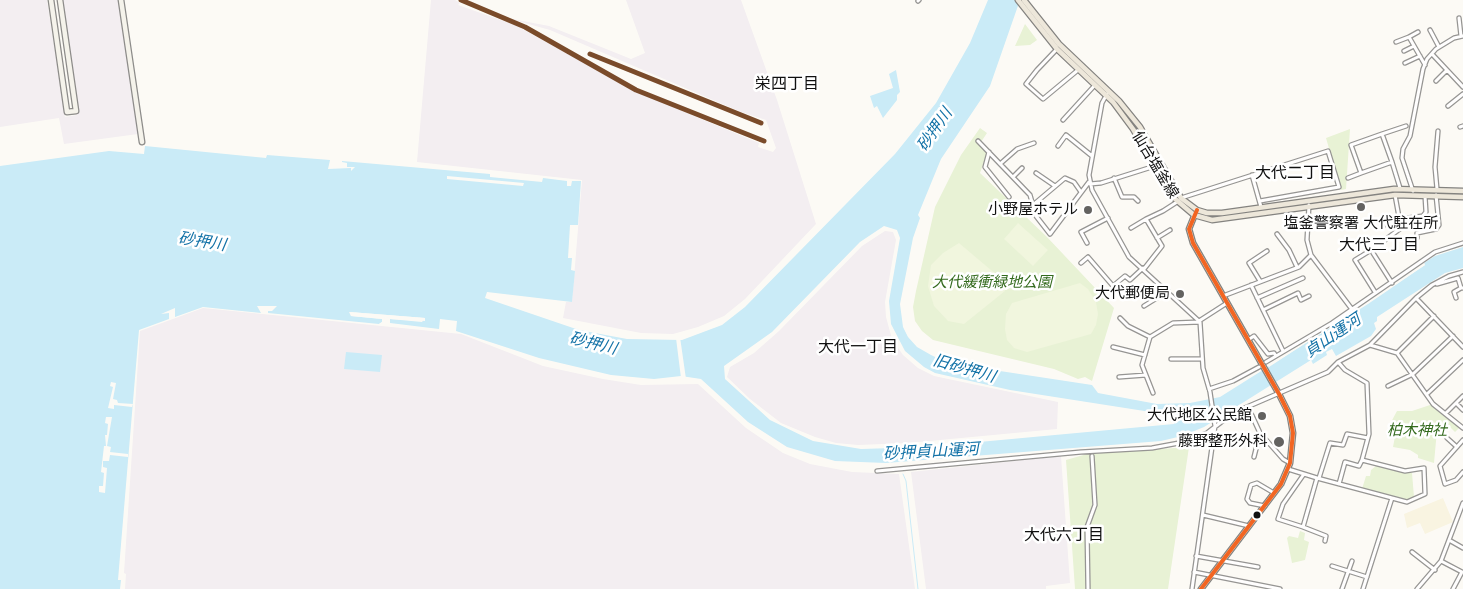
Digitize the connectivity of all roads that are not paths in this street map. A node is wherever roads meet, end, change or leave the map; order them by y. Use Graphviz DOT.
graph roads {
  1 [pos="51,0"];
  2 [pos="60,0"];
  3 [pos="121,0"];
  4 [pos="1018,0"];
  5 [pos="1024,0"];
  6 [pos="1459,18"];
  7 [pos="1430,30"];
  8 [pos="1418,32"];
  9 [pos="1409,36"];
  10 [pos="1462,36"];
  11 [pos="1396,42"];
  12 [pos="1414,46"];
  13 [pos="1439,47"];
  14 [pos="1057,49"];
  15 [pos="1404,51"];
  16 [pos="1432,54"];
  17 [pos="1420,56"];
  18 [pos="1405,63"];
  19 [pos="1425,65"];
  20 [pos="1078,70"];
  21 [pos="1447,70"];
  22 [pos="1436,81"];
  23 [pos="1095,84"];
  24 [pos="1463,87"];
  25 [pos="1108,93"];
  26 [pos="1463,94"];
  27 [pos="1448,106"];
  28 [pos="1063,120"];
  29 [pos="1406,126"];
  30 [pos="1438,131"];
  31 [pos="1382,134"];
  32 [pos="978,140"];
  33 [pos="142,142"];
  34 [pos="1034,143"];
  35 [pos="1058,146"];
  36 [pos="990,152"];
  37 [pos="1093,156"];
  38 [pos="1392,162"];
  39 [pos="1000,164"];
  40 [pos="1155,166"];
  41 [pos="1022,168"];
  42 [pos="1036,173"];
  43 [pos="1361,173"];
  44 [pos="1252,175"];
  45 [pos="1013,177"];
  46 [pos="1114,178"];
  47 [pos="1348,178"];
  48 [pos="1090,183"];
  49 [pos="1055,186"];
  50 [pos="1400,188"];
  51 [pos="1412,188"];
  52 [pos="1437,189"];
  53 [pos="1082,192"];
  54 [pos="1463,192"];
  55 [pos="1415,194"];
  56 [pos="1426,194"];
  57 [pos="1395,195"];
  58 [pos="1436,195"];
  59 [pos="1463,196"];
  60 [pos="1009,197"];
  61 [pos="1179,200"];
  62 [pos="1138,201"];
  63 [pos="1260,201"];
  64 [pos="1308,203"];
  65 [pos="1033,205"];
  66 [pos="1261,208"];
  67 [pos="1196,213"];
  68 [pos="1108,218"];
  69 [pos="1400,218"];
  70 [pos="1146,219"];
  71 [pos="1387,225"];
  72 [pos="1131,228"];
  73 [pos="1170,230"];
  74 [pos="1277,234"];
  75 [pos="1157,238"];
  76 [pos="1088,243"];
  77 [pos="1463,243"];
  78 [pos="1410,244"];
  79 [pos="1267,251"];
  80 [pos="1368,252"];
  81 [pos="1311,255"];
  82 [pos="1081,263"];
  83 [pos="1297,267"];
  84 [pos="1143,268"];
  85 [pos="1463,272"];
  86 [pos="1303,278"];
  87 [pos="1260,282"];
  88 [pos="1392,283"];
  89 [pos="1251,285"];
  90 [pos="1432,285"];
  91 [pos="1462,288"];
  92 [pos="1168,290"];
  93 [pos="1375,292"];
  94 [pos="1223,296"];
  95 [pos="1309,296"];
  96 [pos="1257,298"];
  97 [pos="1416,298"];
  98 [pos="1456,298"];
  99 [pos="1227,303"];
  100 [pos="1144,306"];
  101 [pos="1352,308"];
  102 [pos="1263,310"];
  103 [pos="1434,316"];
  104 [pos="1120,318"];
  105 [pos="1199,321"];
  106 [pos="1453,336"];
  107 [pos="1150,337"];
  108 [pos="1248,340"];
  109 [pos="1370,346"];
  110 [pos="1463,346"];
  111 [pos="1112,347"];
  112 [pos="1283,351"];
  113 [pos="1397,354"];
  114 [pos="1145,355"];
  115 [pos="1276,356"];
  116 [pos="1171,359"];
  117 [pos="1202,359"];
  118 [pos="1463,360"];
  119 [pos="1338,362"];
  120 [pos="1263,365"];
  121 [pos="1413,374"];
  122 [pos="1146,376"];
  123 [pos="1119,377"];
  124 [pos="1388,386"];
  125 [pos="1210,391"];
  126 [pos="1153,393"];
  127 [pos="1279,394"];
  128 [pos="1427,394"];
  129 [pos="1463,396"];
  130 [pos="1456,403"];
  131 [pos="1248,407"];
  132 [pos="1463,410"];
  133 [pos="1446,414"];
  134 [pos="1215,426"];
  135 [pos="1463,428"];
  136 [pos="1260,433"];
  137 [pos="1368,438"];
  138 [pos="1446,438"];
  139 [pos="1463,442"];
  140 [pos="1457,447"];
  141 [pos="1092,456"];
  142 [pos="1254,457"];
  143 [pos="1362,460"];
  144 [pos="1290,463"];
  145 [pos="877,470"];
  146 [pos="1288,470"];
  147 [pos="1463,472"];
  148 [pos="1304,474"];
  149 [pos="1318,478"];
  150 [pos="1339,484"];
  151 [pos="1275,493"];
  152 [pos="1392,498"];
  153 [pos="1463,503"];
  154 [pos="1265,506"];
  155 [pos="1461,510"];
  156 [pos="1203,515"];
  157 [pos="1250,526"];
  158 [pos="1303,527"];
  159 [pos="1449,540"];
  160 [pos="1325,541"];
  161 [pos="1463,548"];
  162 [pos="1412,552"];
  163 [pos="1196,556"];
  164 [pos="1223,561"];
  165 [pos="1352,561"];
  166 [pos="1441,561"];
  167 [pos="1332,566"];
  168 [pos="1258,567"];
  169 [pos="1435,570"];
  170 [pos="1349,571"];
  171 [pos="1194,572"];
  172 [pos="1463,572"];
  173 [pos="1212,575"];
  174 [pos="1367,577"];
  175 [pos="1274,588"];
  176 [pos="1088,589"];
  177 [pos="1192,589"];
  178 [pos="1202,589"];
  179 [pos="1280,589"];
  180 [pos="1342,589"];
  181 [pos="1363,589"];
  182 [pos="1417,589"];
  183 [pos="1453,589"];
  1 -- 2 [label="street"];
  3 -- 33 [label="street"];
  4 -- 14 [label="main road, 仙台塩釜線"];
  5 -- 25 [label="main road, 仙台塩釜線"];
  6 -- 10 [label="street"];
  7 -- 13 [label="street"];
  8 -- 9 [label="street"];
  9 -- 11 [label="street"];
  9 -- 12 [label="street"];
  10 -- 13 [label="street"];
  12 -- 15 [label="street"];
  12 -- 17 [label="street"];
  13 -- 16 [label="street"];
  14 -- 20 [label="main road, 仙台塩釜線"];
  14 -- 20 [label="street"];
  16 -- 19 [label="street"];
  16 -- 21 [label="street"];
  17 -- 18 [label="street"];
  17 -- 19 [label="street"];
  19 -- 51 [label="street"];
  20 -- 23 [label="main road, 仙台塩釜線"];
  21 -- 22 [label="street"];
  21 -- 24 [label="street"];
  23 -- 25 [label="main road, 仙台塩釜線"];
  23 -- 28 [label="street"];
  25 -- 37 [label="street"];
  25 -- 40 [label="main road, 仙台塩釜線"];
  25 -- 61 [label="main road, 仙台塩釜線"];
  26 -- 27 [label="street"];
  29 -- 31 [label="street"];
  30 -- 52 [label="street"];
  31 -- 38 [label="street"];
  31 -- 43 [label="street"];
  32 -- 36 [label="street"];
  34 -- 39 [label="street"];
  35 -- 37 [label="street"];
  36 -- 39 [label="street"];
  36 -- 60 [label="street"];
  37 -- 48 [label="street"];
  38 -- 43 [label="street"];
  38 -- 50 [label="street"];
  39 -- 45 [label="street"];
  40 -- 46 [label="street"];
  40 -- 61 [label="main road, 仙台塩釜線"];
  41 -- 45 [label="street"];
  42 -- 49 [label="street"];
  43 -- 47 [label="street"];
  44 -- 61 [label="street"];
  44 -- 63 [label="street"];
  44 -- 63 [label="street"];
  45 -- 65 [label="street"];
  46 -- 48 [label="street"];
  46 -- 62 [label="street"];
  48 -- 53 [label="street"];
  48 -- 68 [label="street"];
  49 -- 53 [label="street"];
  49 -- 65 [label="street"];
  50 -- 51 [label="main road, 仙台塩釜線"];
  50 -- 64 [label="main road, 仙台塩釜線"];
  51 -- 52 [label="main road, 仙台塩釜線"];
  51 -- 55 [label="street"];
  52 -- 54 [label="main road, 仙台塩釜線"];
  53 -- 65 [label="street"];
  55 -- 56 [label="main road, 仙台塩釜線"];
  55 -- 57 [label="main road, 仙台塩釜線"];
  56 -- 58 [label="main road, 仙台塩釜線"];
  56 -- 69 [label="street"];
  57 -- 64 [label="main road, 仙台塩釜線"];
  57 -- 69 [label="street"];
  58 -- 59 [label="main road, 仙台塩釜線"];
  58 -- 78 [label="street"];
  61 -- 67 [label="main road, 仙台塩釜線"];
  61 -- 70 [label="street"];
  63 -- 66 [label="street"];
  64 -- 66 [label="main road, 仙台塩釜線"];
  64 -- 67 [label="main road, 仙台塩釜線"];
  64 -- 81 [label="street"];
  66 -- 67 [label="main road, 仙台塩釜線"];
  67 -- 94 [label="main road"];
  68 -- 76 [label="street"];
  68 -- 84 [label="street"];
  69 -- 71 [label="street"];
  69 -- 88 [label="street"];
  70 -- 72 [label="street"];
  70 -- 75 [label="street"];
  73 -- 75 [label="street"];
  74 -- 83 [label="street"];
  75 -- 84 [label="street"];
  77 -- 88 [label="street"];
  79 -- 87 [label="street"];
  80 -- 93 [label="street"];
  81 -- 83 [label="street"];
  81 -- 101 [label="street"];
  82 -- 84 [label="street"];
  83 -- 87 [label="street"];
  84 -- 92 [label="street"];
  85 -- 90 [label="street"];
  86 -- 96 [label="street"];
  87 -- 89 [label="street"];
  88 -- 93 [label="street"];
  89 -- 94 [label="street"];
  89 -- 96 [label="street"];
  90 -- 91 [label="street"];
  90 -- 97 [label="street"];
  91 -- 98 [label="street"];
  92 -- 100 [label="street"];
  92 -- 105 [label="street"];
  93 -- 101 [label="street"];
  94 -- 99 [label="main road"];
  95 -- 102 [label="street"];
  96 -- 102 [label="street"];
  97 -- 103 [label="street"];
  97 -- 109 [label="street"];
  99 -- 105 [label="street"];
  99 -- 108 [label="main road"];
  101 -- 112 [label="street"];
  102 -- 112 [label="street"];
  103 -- 106 [label="street"];
  103 -- 113 [label="street"];
  104 -- 107 [label="street"];
  105 -- 107 [label="street"];
  105 -- 117 [label="street"];
  106 -- 110 [label="street"];
  106 -- 121 [label="street"];
  107 -- 114 [label="street"];
  108 -- 115 [label="street"];
  108 -- 120 [label="main road"];
  109 -- 113 [label="street"];
  109 -- 119 [label="street"];
  111 -- 114 [label="street"];
  112 -- 115 [label="street"];
  113 -- 121 [label="street"];
  114 -- 122 [label="street"];
  115 -- 120 [label="street"];
  116 -- 117 [label="street"];
  117 -- 125 [label="street"];
  118 -- 128 [label="street"];
  119 -- 127 [label="street"];
  119 -- 137 [label="street"];
  120 -- 125 [label="street"];
  120 -- 127 [label="main road"];
  121 -- 124 [label="street"];
  121 -- 128 [label="street"];
  122 -- 123 [label="street"];
  122 -- 126 [label="street"];
  125 -- 134 [label="street"];
  127 -- 131 [label="street"];
  127 -- 144 [label="main road"];
  128 -- 133 [label="street"];
  129 -- 130 [label="street"];
  130 -- 132 [label="street"];
  130 -- 133 [label="street"];
  131 -- 134 [label="street"];
  131 -- 136 [label="street"];
  133 -- 135 [label="street"];
  134 -- 145 [label="street"];
  134 -- 156 [label="street"];
  136 -- 142 [label="street"];
  136 -- 144 [label="street"];
  137 -- 143 [label="street"];
  137 -- 149 [label="street"];
  138 -- 140 [label="street"];
  139 -- 140 [label="street"];
  140 -- 147 [label="street"];
  141 -- 176 [label="street"];
  143 -- 150 [label="street"];
  143 -- 152 [label="street"];
  144 -- 146 [label="main road"];
  146 -- 148 [label="street"];
  146 -- 151 [label="main road"];
  148 -- 149 [label="street"];
  148 -- 158 [label="street"];
  149 -- 150 [label="street"];
  149 -- 158 [label="street"];
  150 -- 152 [label="street"];
  151 -- 154 [label="main road"];
  151 -- 154 [label="street"];
  152 -- 174 [label="street"];
  153 -- 155 [label="street"];
  154 -- 157 [label="main road"];
  155 -- 159 [label="street"];
  156 -- 157 [label="street"];
  156 -- 163 [label="street"];
  157 -- 164 [label="main road"];
  158 -- 160 [label="street"];
  159 -- 161 [label="street"];
  159 -- 166 [label="street"];
  162 -- 169 [label="street"];
  163 -- 164 [label="street"];
  163 -- 171 [label="street"];
  164 -- 168 [label="street"];
  164 -- 173 [label="main road"];
  165 -- 170 [label="street"];
  166 -- 169 [label="street"];
  166 -- 172 [label="street"];
  167 -- 170 [label="street"];
  169 -- 182 [label="street"];
  170 -- 174 [label="street"];
  170 -- 180 [label="street"];
  171 -- 173 [label="street"];
  171 -- 177 [label="street"];
  172 -- 183 [label="street"];
  173 -- 175 [label="street"];
  173 -- 178 [label="main road"];
  174 -- 181 [label="street"];
  175 -- 179 [label="street"];
}
